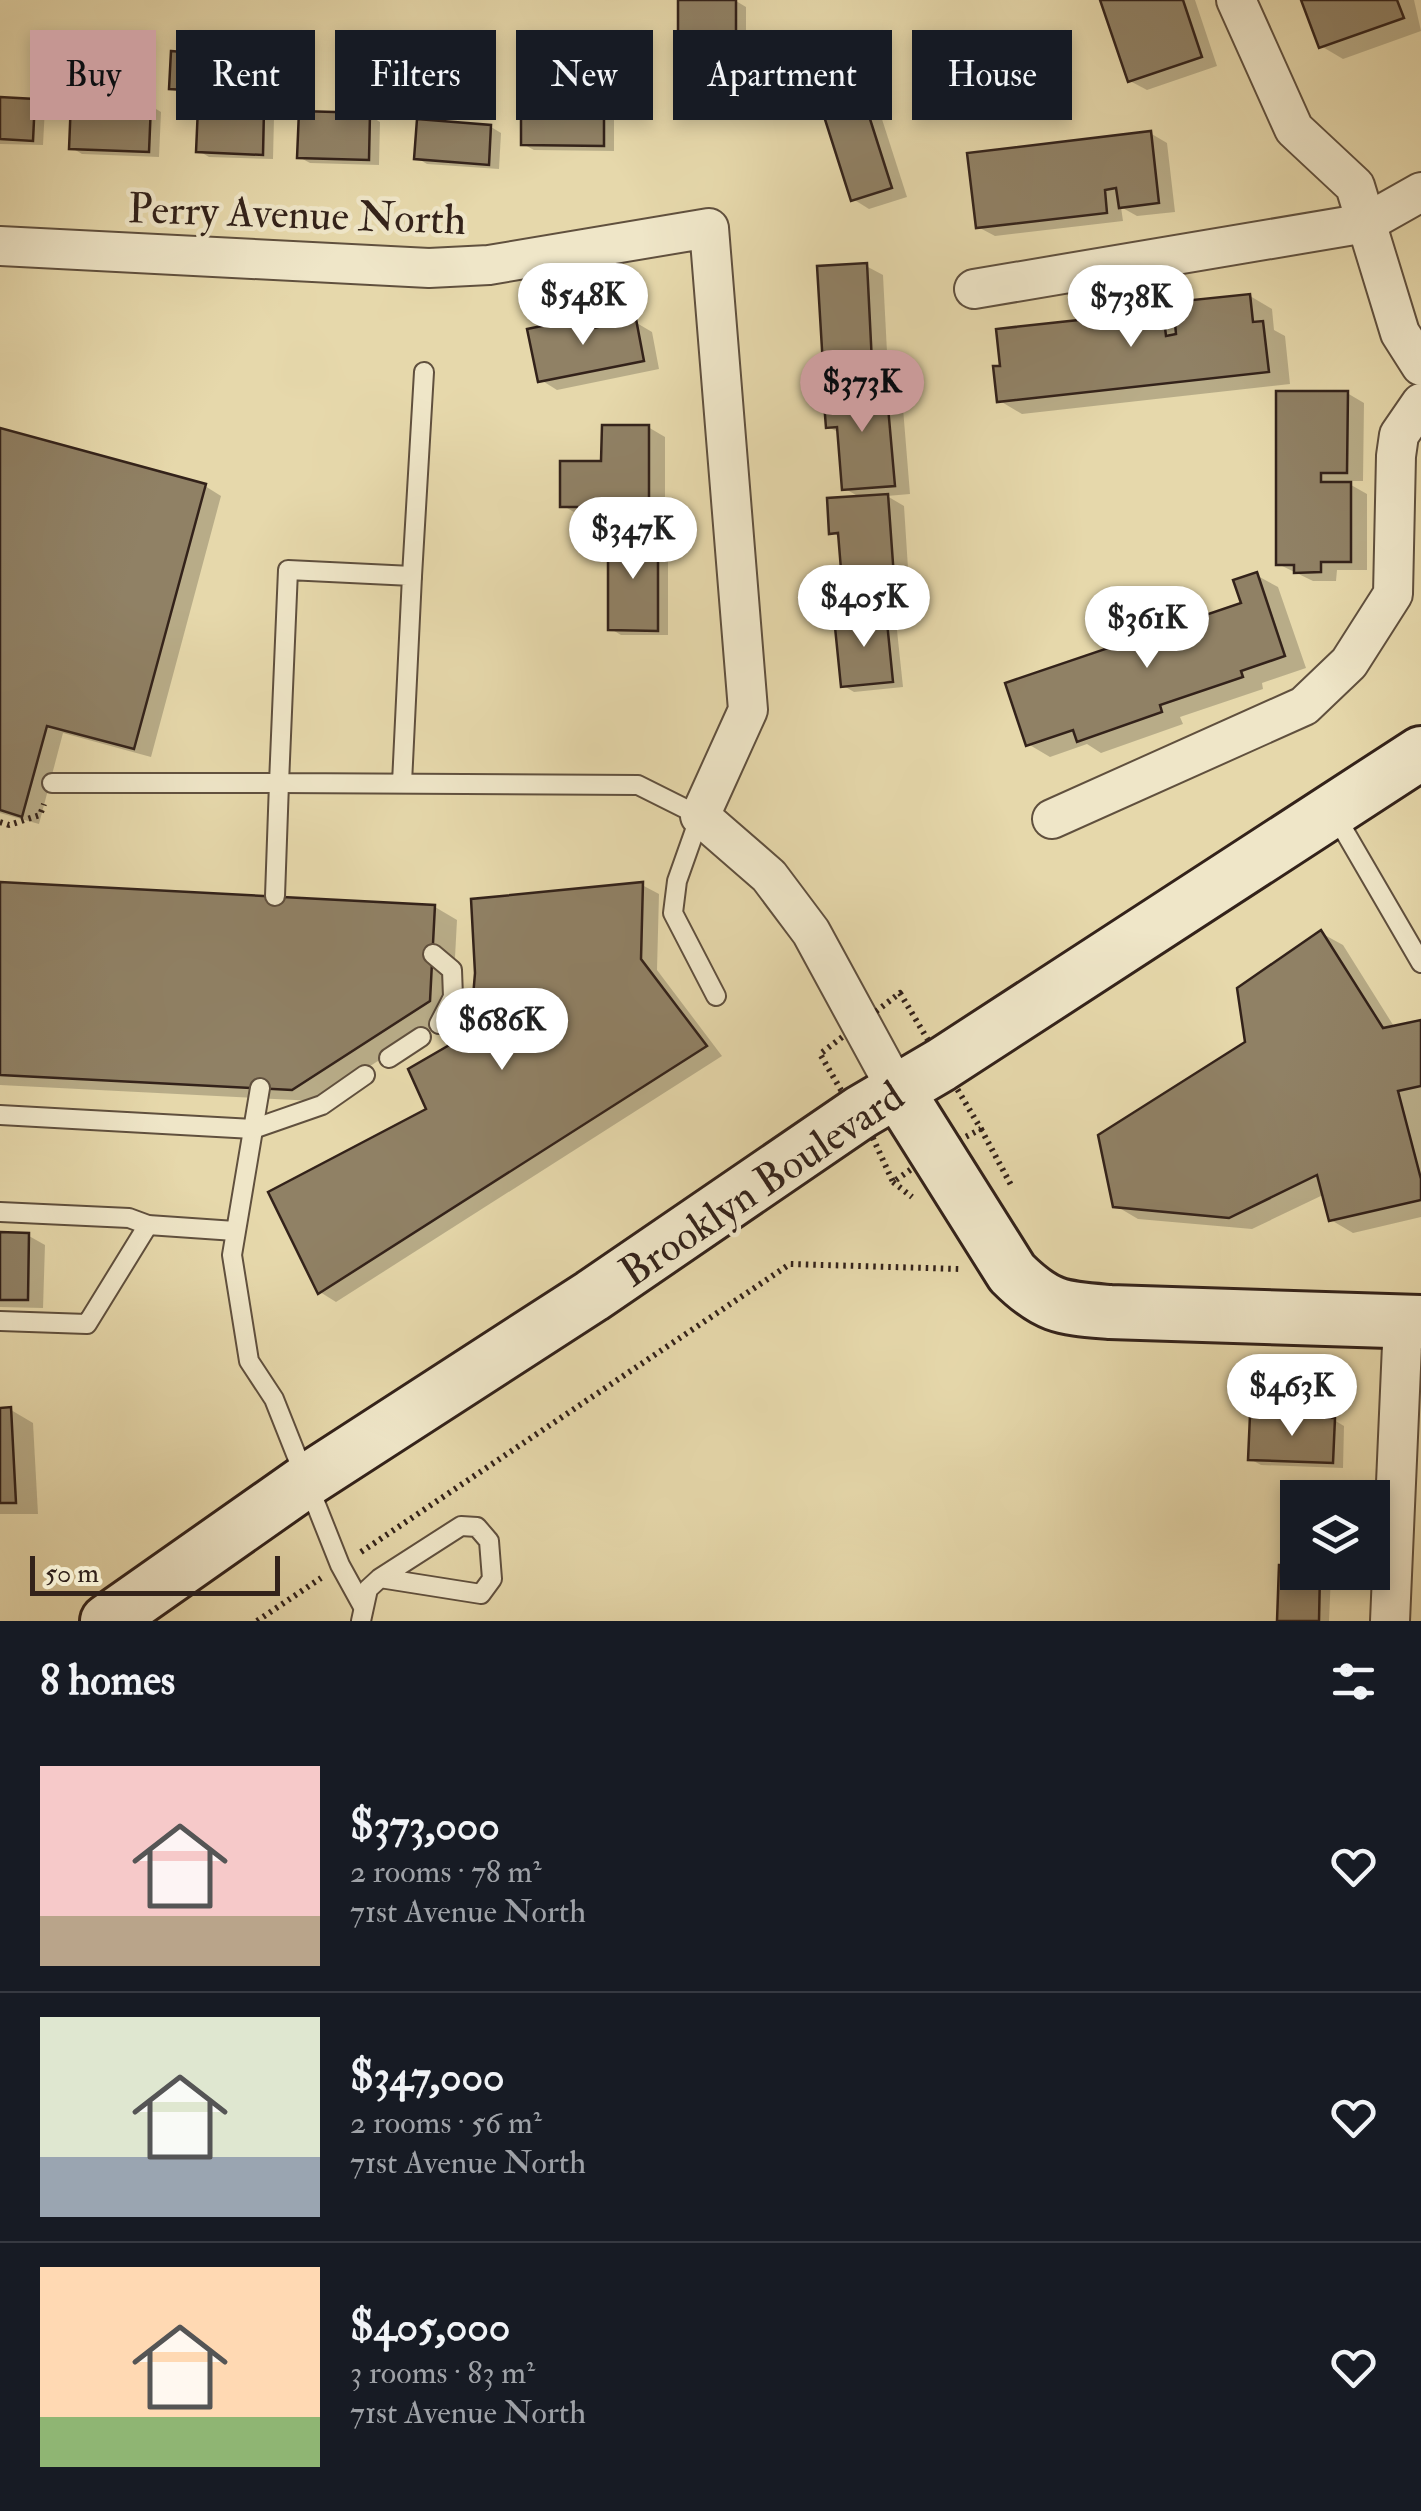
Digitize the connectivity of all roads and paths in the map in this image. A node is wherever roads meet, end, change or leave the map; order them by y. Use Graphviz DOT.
graph roads {
  1 [pos="1236,0"];
  2 [pos="1421,192"];
  3 [pos="1366,222"];
  4 [pos="0,246"];
  5 [pos="974,290"];
  6 [pos="1421,366"];
  7 [pos="424,372"];
  8 [pos="1421,404"];
  9 [pos="412,576"];
  10 [pos="1421,753"];
  11 [pos="279,783"];
  12 [pos="402,783"];
  13 [pos="52,784"];
  14 [pos="1332,810"];
  15 [pos="700,816"];
  16 [pos="1052,819"];
  17 [pos="0,822"];
  18 [pos="275,896"];
  19 [pos="433,954"];
  20 [pos="1421,963"];
  21 [pos="716,996"];
  22 [pos="439,1024"];
  23 [pos="421,1036"];
  24 [pos="389,1058"];
  25 [pos="366,1075"];
  26 [pos="260,1088"];
  27 [pos="897,1090"];
  28 [pos="0,1115"];
  29 [pos="252,1129"];
  30 [pos="0,1212"];
  31 [pos="148,1225"];
  32 [pos="235,1232"];
  33 [pos="968,1279"];
  34 [pos="0,1321"];
  35 [pos="1412,1322"];
  36 [pos="309,1478"];
  37 [pos="340,1565"];
  38 [pos="380,1578"];
  39 [pos="361,1613"];
  40 [pos="107,1621"];
  41 [pos="257,1621"];
  42 [pos="1390,1621"];
  1 -- 3 [label="street"];
  2 -- 3 [label="street"];
  3 -- 5 [label="street"];
  3 -- 6 [label="street"];
  4 -- 15 [label="street, Perry Avenue North"];
  7 -- 9 [label="lane"];
  8 -- 16 [label="street"];
  9 -- 11 [label="lane"];
  9 -- 12 [label="lane"];
  10 -- 14 [label="main road, Brooklyn Boulevard"];
  11 -- 12 [label="lane"];
  11 -- 13 [label="lane"];
  11 -- 18 [label="lane"];
  12 -- 15 [label="lane"];
  13 -- 17 [label="path"];
  14 -- 20 [label="lane"];
  14 -- 27 [label="main road, Brooklyn Boulevard"];
  15 -- 21 [label="lane"];
  15 -- 27 [label="street"];
  19 -- 22 [label="lane"];
  23 -- 24 [label="lane"];
  25 -- 29 [label="lane"];
  26 -- 29 [label="lane"];
  27 -- 35 [label="main road"];
  27 -- 36 [label="main road, Brooklyn Boulevard"];
  28 -- 29 [label="lane"];
  29 -- 32 [label="lane"];
  30 -- 31 [label="lane"];
  31 -- 32 [label="lane"];
  31 -- 34 [label="lane"];
  32 -- 36 [label="lane"];
  33 -- 37 [label="path"];
  35 -- 42 [label="street"];
  36 -- 37 [label="lane"];
  36 -- 40 [label="main road, Brooklyn Boulevard"];
  37 -- 39 [label="lane"];
  37 -- 41 [label="path"];
  38 -- 38 [label="lane"];
  38 -- 39 [label="lane"];
}
